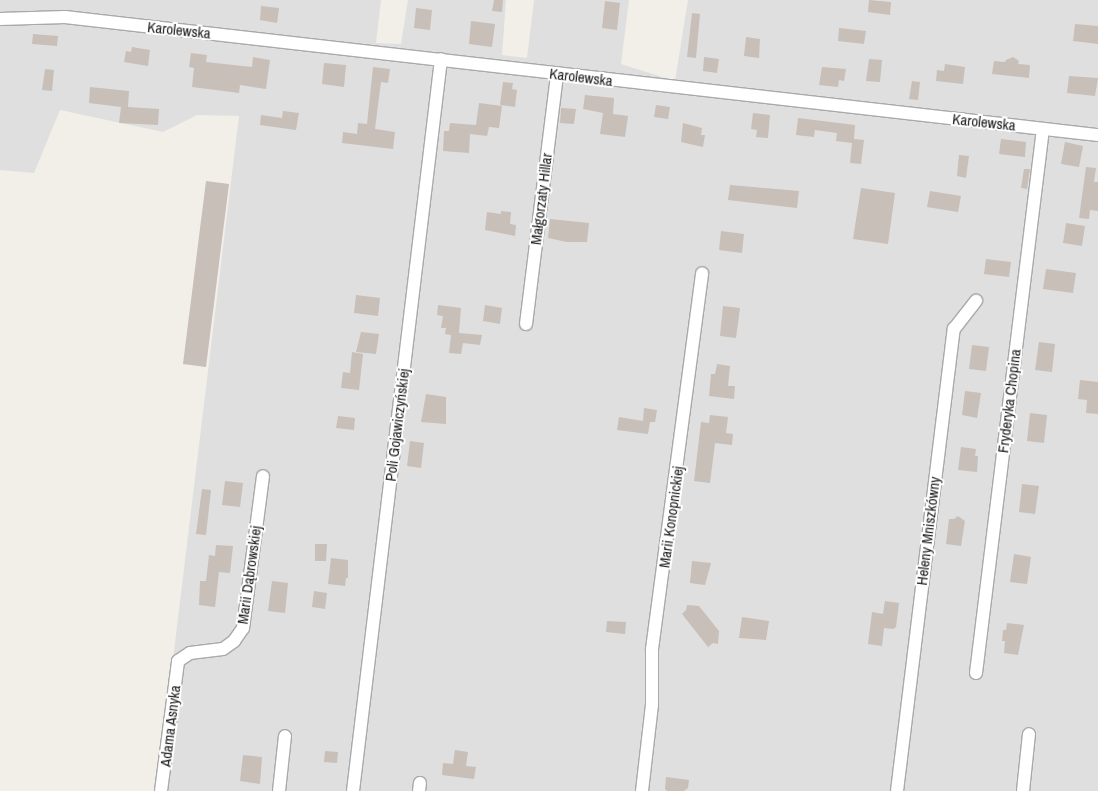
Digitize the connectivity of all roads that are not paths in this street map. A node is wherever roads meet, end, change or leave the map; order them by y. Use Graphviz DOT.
graph roads {
  1 [pos="0,19"];
  2 [pos="441,59"];
  3 [pos="557,74"];
  4 [pos="1043,129"];
  5 [pos="1098,135"];
  6 [pos="702,273"];
  7 [pos="976,301"];
  8 [pos="526,324"];
  9 [pos="263,476"];
  10 [pos="178,661"];
  11 [pos="976,673"];
  12 [pos="1029,734"];
  13 [pos="285,736"];
  14 [pos="161,791"];
  15 [pos="279,791"];
  16 [pos="353,791"];
  17 [pos="642,791"];
  18 [pos="897,791"];
  19 [pos="1023,791"];
  1 -- 2 [label="street, Karolewska"];
  2 -- 3 [label="street, Karolewska"];
  2 -- 16 [label="street, Poli Gojawiczyńskiej"];
  3 -- 4 [label="street, Karolewska"];
  3 -- 8 [label="street, Małgorzaty Hillar"];
  4 -- 5 [label="street, Karolewska"];
  4 -- 11 [label="street, Fryderyka Chopina"];
  6 -- 17 [label="street, Marii Konopnickiej"];
  7 -- 18 [label="street, Heleny Mniszkówny"];
  9 -- 10 [label="street, Marii Dąbrowskiej"];
  10 -- 14 [label="street, Adama Asnyka"];
  12 -- 19 [label="street"];
  13 -- 15 [label="street"];
}
